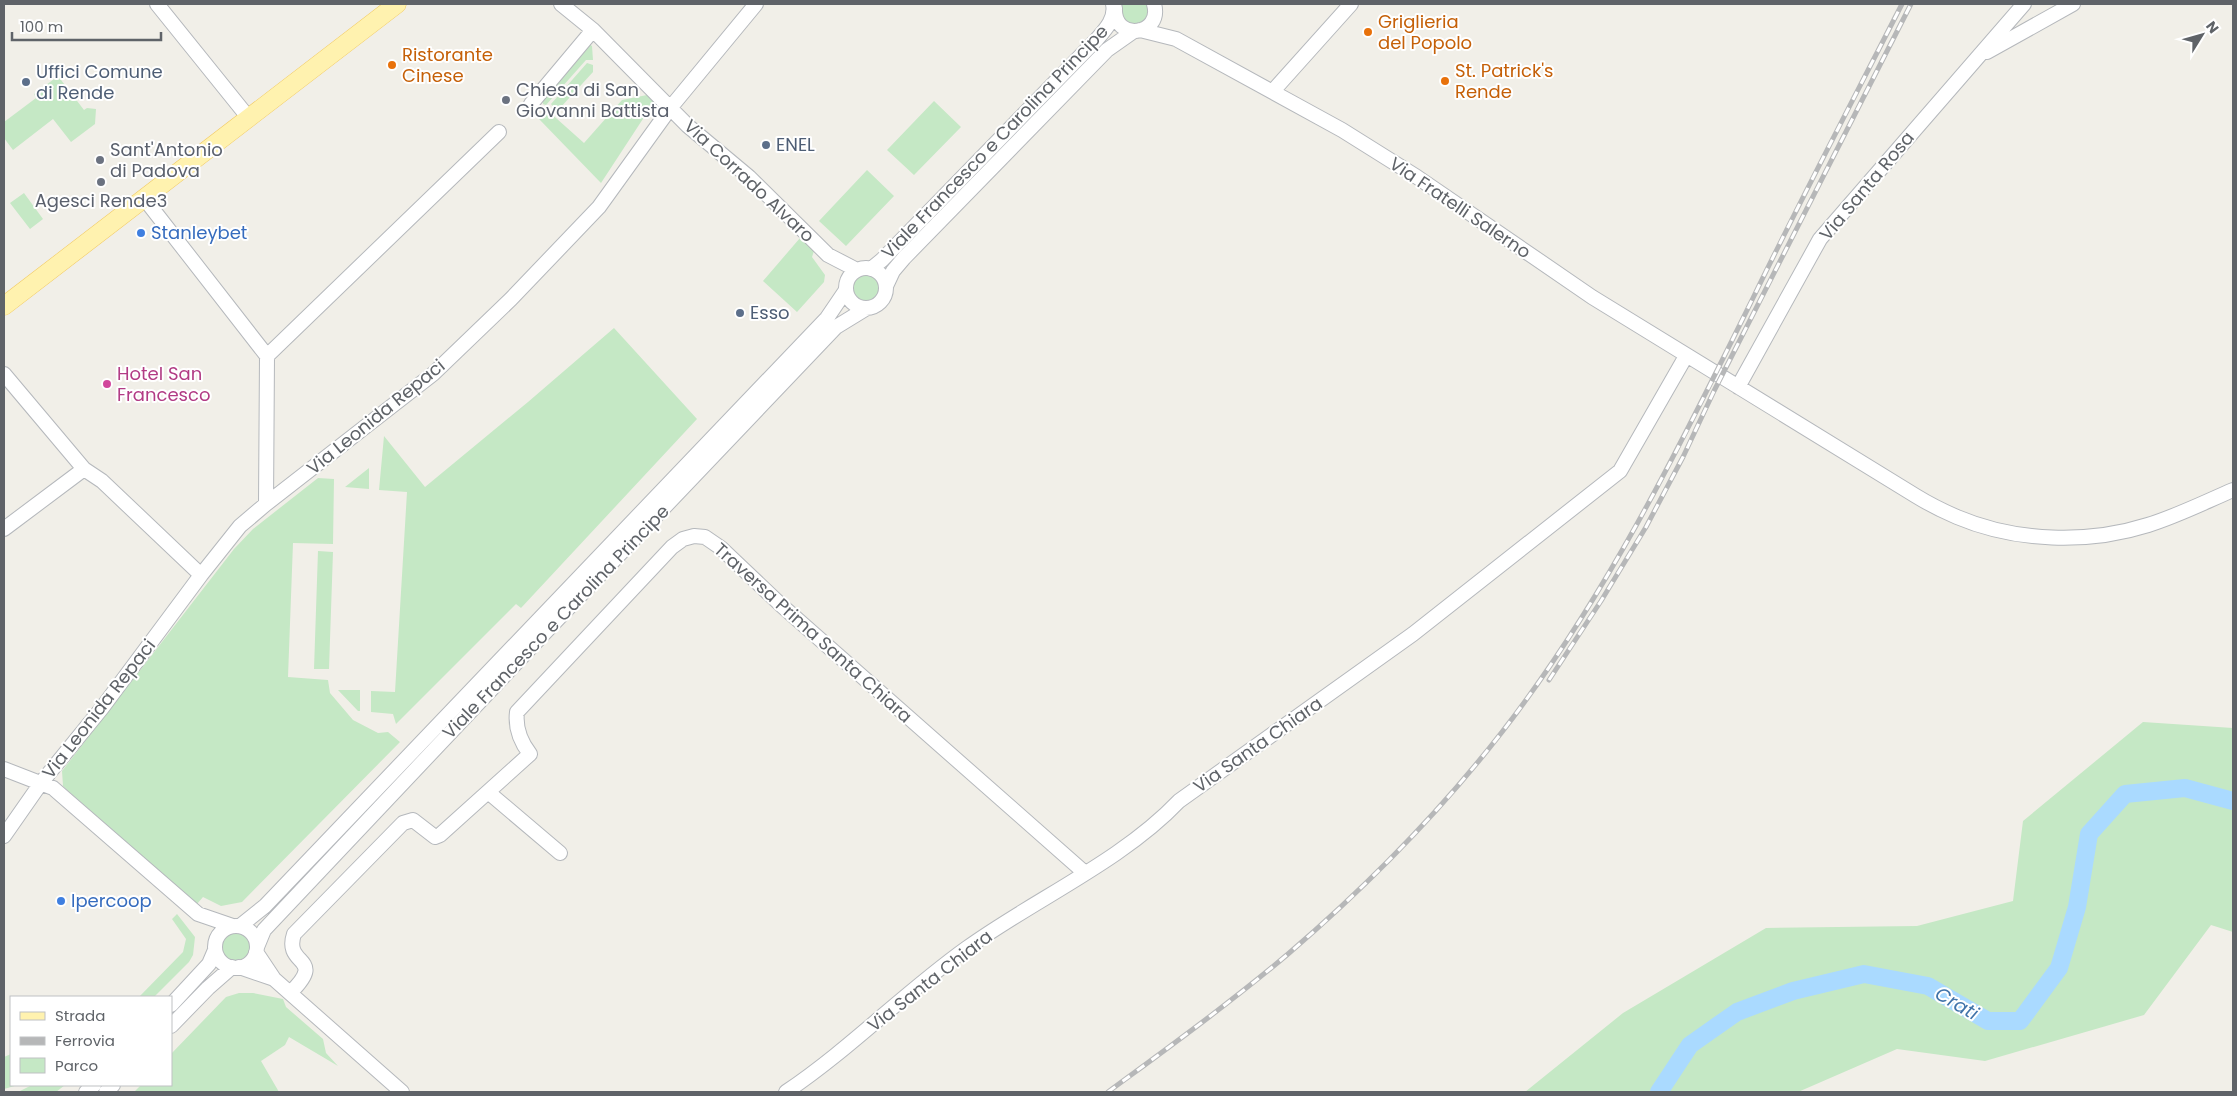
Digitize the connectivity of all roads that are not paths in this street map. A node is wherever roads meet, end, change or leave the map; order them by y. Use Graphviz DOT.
graph roads {
  1 [pos="157,4"];
  2 [pos="397,4"];
  3 [pos="562,4"];
  4 [pos="756,4"];
  5 [pos="1351,4"];
  6 [pos="2024,4"];
  7 [pos="2073,4"];
  8 [pos="1114,7"];
  9 [pos="1155,7"];
  10 [pos="593,30"];
  11 [pos="1137,31"];
  12 [pos="1176,39"];
  13 [pos="1978,57"];
  14 [pos="1273,91"];
  15 [pos="531,104"];
  16 [pos="671,107"];
  17 [pos="248,117"];
  18 [pos="499,132"];
  19 [pos="144,198"];
  20 [pos="828,255"];
  21 [pos="864,270"];
  22 [pos="886,286"];
  23 [pos="846,288"];
  24 [pos="4,306"];
  25 [pos="867,308"];
  26 [pos="267,356"];
  27 [pos="1686,356"];
  28 [pos="4,374"];
  29 [pos="1738,387"];
  30 [pos="84,469"];
  31 [pos="2233,490"];
  32 [pos="266,504"];
  33 [pos="4,529"];
  34 [pos="201,575"];
  35 [pos="4,770"];
  36 [pos="41,783"];
  37 [pos="488,792"];
  38 [pos="4,836"];
  39 [pos="560,853"];
  40 [pos="1085,873"];
  41 [pos="198,914"];
  42 [pos="236,926"];
  43 [pos="215,947"];
  44 [pos="256,950"];
  45 [pos="236,967"];
  46 [pos="274,979"];
  47 [pos="290,993"];
  48 [pos="172,1004"];
  49 [pos="172,1025"];
  50 [pos="402,1092"];
  51 [pos="786,1092"];
  1 -- 17 [label="street"];
  2 -- 17 [label="main road"];
  3 -- 10 [label="street, Via Corrado Alvaro"];
  4 -- 16 [label="street, Via Leonida Repaci"];
  5 -- 14 [label="street"];
  6 -- 13 [label="street, Via Santa Rosa"];
  7 -- 13 [label="street"];
  8 -- 11 [label="street, Viale Francesco e Carolina Principe"];
  8 -- 21 [label="street, Viale Francesco e Carolina Principe"];
  9 -- 11 [label="street, Viale Francesco e Carolina Principe"];
  9 -- 12 [label="street, Via Fratelli Salerno"];
  10 -- 15 [label="street"];
  10 -- 16 [label="street, Via Corrado Alvaro"];
  11 -- 12 [label="street, Via Fratelli Salerno"];
  11 -- 22 [label="street, Viale Francesco e Carolina Principe"];
  12 -- 14 [label="street, Via Fratelli Salerno"];
  13 -- 29 [label="street, Via Santa Rosa"];
  14 -- 27 [label="street, Via Fratelli Salerno"];
  16 -- 20 [label="street, Via Corrado Alvaro"];
  16 -- 32 [label="street, Via Leonida Repaci"];
  17 -- 19 [label="main road"];
  18 -- 26 [label="street"];
  19 -- 24 [label="main road"];
  19 -- 26 [label="street"];
  20 -- 21 [label="street, Via Corrado Alvaro"];
  20 -- 23 [label="street, Via Corrado Alvaro"];
  21 -- 22 [label="street, Viale Francesco e Carolina Principe"];
  21 -- 23 [label="street, Viale Francesco e Carolina Principe"];
  22 -- 25 [label="street, Viale Francesco e Carolina Principe"];
  23 -- 25 [label="street"];
  23 -- 42 [label="street, Viale Francesco e Carolina Principe"];
  25 -- 44 [label="street, Viale Francesco e Carolina Principe"];
  26 -- 32 [label="street"];
  27 -- 29 [label="street, Via Fratelli Salerno"];
  27 -- 40 [label="street, Via Santa Chiara"];
  28 -- 30 [label="street"];
  29 -- 31 [label="street, Via Fratelli Salerno"];
  30 -- 33 [label="street"];
  30 -- 34 [label="street"];
  32 -- 34 [label="street, Via Leonida Repaci"];
  34 -- 36 [label="street, Via Leonida Repaci"];
  35 -- 36 [label="street"];
  36 -- 38 [label="street, Via Leonida Repaci"];
  36 -- 41 [label="street"];
  37 -- 39 [label="street"];
  37 -- 40 [label="street, Traversa Prima Santa Chiara"];
  37 -- 47 [label="street, Traversa Prima Santa Chiara"];
  40 -- 51 [label="street, Via Santa Chiara"];
  41 -- 42 [label="street"];
  41 -- 43 [label="street"];
  42 -- 43 [label="street, Viale Francesco e Carolina Principe"];
  42 -- 44 [label="street"];
  43 -- 45 [label="street"];
  43 -- 48 [label="street, Viale Francesco e Carolina Principe"];
  44 -- 45 [label="street, Viale Francesco e Carolina Principe"];
  44 -- 46 [label="street"];
  45 -- 46 [label="street"];
  45 -- 49 [label="street, Viale Francesco e Carolina Principe"];
  46 -- 47 [label="street"];
  47 -- 50 [label="street"];
}
